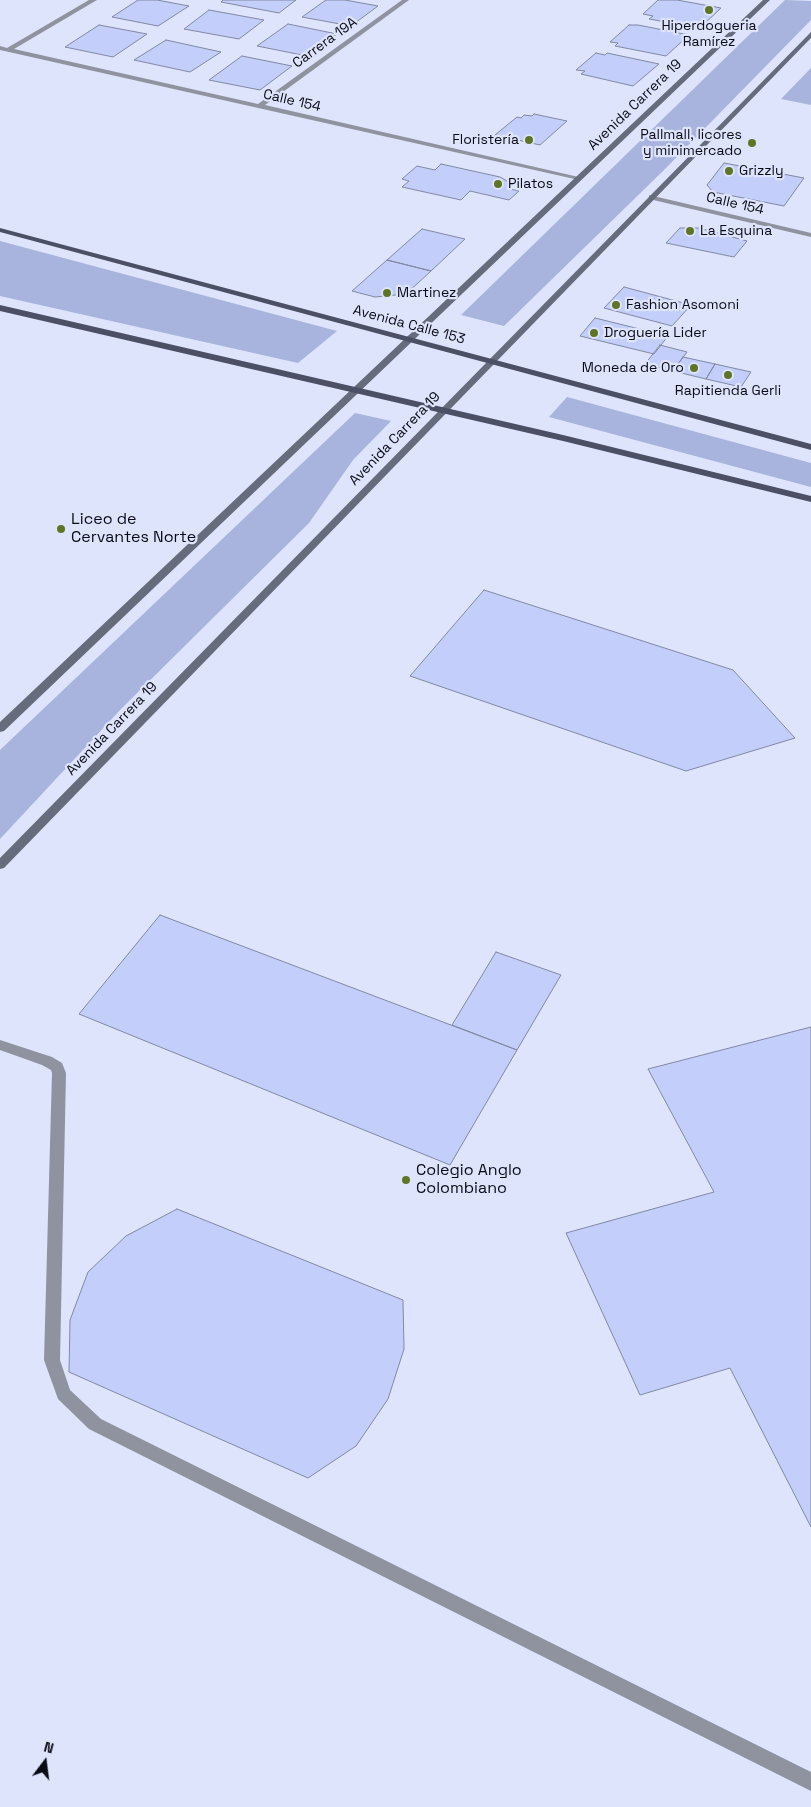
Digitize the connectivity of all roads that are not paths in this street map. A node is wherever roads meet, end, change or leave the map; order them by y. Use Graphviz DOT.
graph roads {
  1 [pos="94,0"];
  2 [pos="406,0"];
  3 [pos="767,0"];
  4 [pos="811,34"];
  5 [pos="4,49"];
  6 [pos="260,106"];
  7 [pos="579,178"];
  8 [pos="652,197"];
  9 [pos="0,230"];
  10 [pos="811,235"];
  11 [pos="0,308"];
  12 [pos="410,339"];
  13 [pos="492,361"];
  14 [pos="356,390"];
  15 [pos="444,410"];
  16 [pos="811,447"];
  17 [pos="811,498"];
  18 [pos="0,728"];
  19 [pos="0,865"];
  20 [pos="0,1045"];
  21 [pos="811,1782"];
  1 -- 5 [label="street"];
  2 -- 6 [label="street, Carrera 19A"];
  3 -- 7 [label="main road, Avenida Carrera 19"];
  4 -- 8 [label="main road, Avenida Carrera 19"];
  5 -- 6 [label="street, Calle 154"];
  6 -- 7 [label="street, Calle 154"];
  7 -- 12 [label="main road, Avenida Carrera 19"];
  8 -- 10 [label="street, Calle 154"];
  8 -- 13 [label="main road, Avenida Carrera 19"];
  9 -- 12 [label="main road, Avenida Calle 153"];
  11 -- 14 [label="main road"];
  12 -- 13 [label="main road, Avenida Calle 153"];
  12 -- 14 [label="main road, Avenida Carrera 19"];
  13 -- 15 [label="main road, Avenida Carrera 19"];
  13 -- 16 [label="main road, Avenida Calle 153"];
  14 -- 15 [label="main road"];
  14 -- 18 [label="main road, Avenida Carrera 19"];
  15 -- 17 [label="main road"];
  15 -- 19 [label="main road, Avenida Carrera 19"];
  20 -- 21 [label="street"];
}
